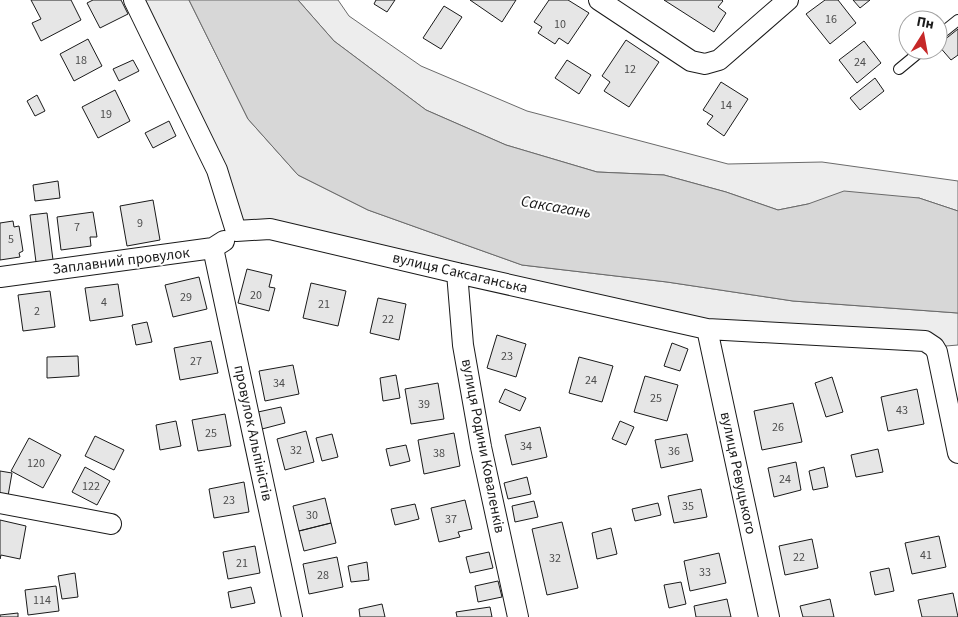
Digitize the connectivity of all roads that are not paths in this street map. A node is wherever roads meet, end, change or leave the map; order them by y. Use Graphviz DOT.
graph roads {
  1 [pos="134,0"];
  2 [pos="598,0"];
  3 [pos="788,0"];
  4 [pos="958,20"];
  5 [pos="948,28"];
  6 [pos="910,60"];
  7 [pos="899,69"];
  8 [pos="236,231"];
  9 [pos="213,248"];
  10 [pos="457,273"];
  11 [pos="0,277"];
  12 [pos="707,329"];
  13 [pos="958,453"];
  14 [pos="0,503"];
  15 [pos="110,524"];
  16 [pos="292,617"];
  17 [pos="518,617"];
  18 [pos="769,617"];
  1 -- 8 [label="street"];
  2 -- 3 [label="street"];
  4 -- 5 [label="lane"];
  6 -- 7 [label="lane"];
  8 -- 9 [label="street, Заплавний провулок"];
  8 -- 10 [label="street, вулиця Саксаганська"];
  9 -- 11 [label="street, Заплавний провулок"];
  9 -- 16 [label="street, провулок Альпіністів"];
  10 -- 12 [label="street, вулиця Саксаганська"];
  10 -- 17 [label="street, вулиця Родини Коваленків"];
  12 -- 13 [label="street, вулиця Саксаганська"];
  12 -- 18 [label="street, вулиця Ревуцького"];
  14 -- 15 [label="street"];
}
